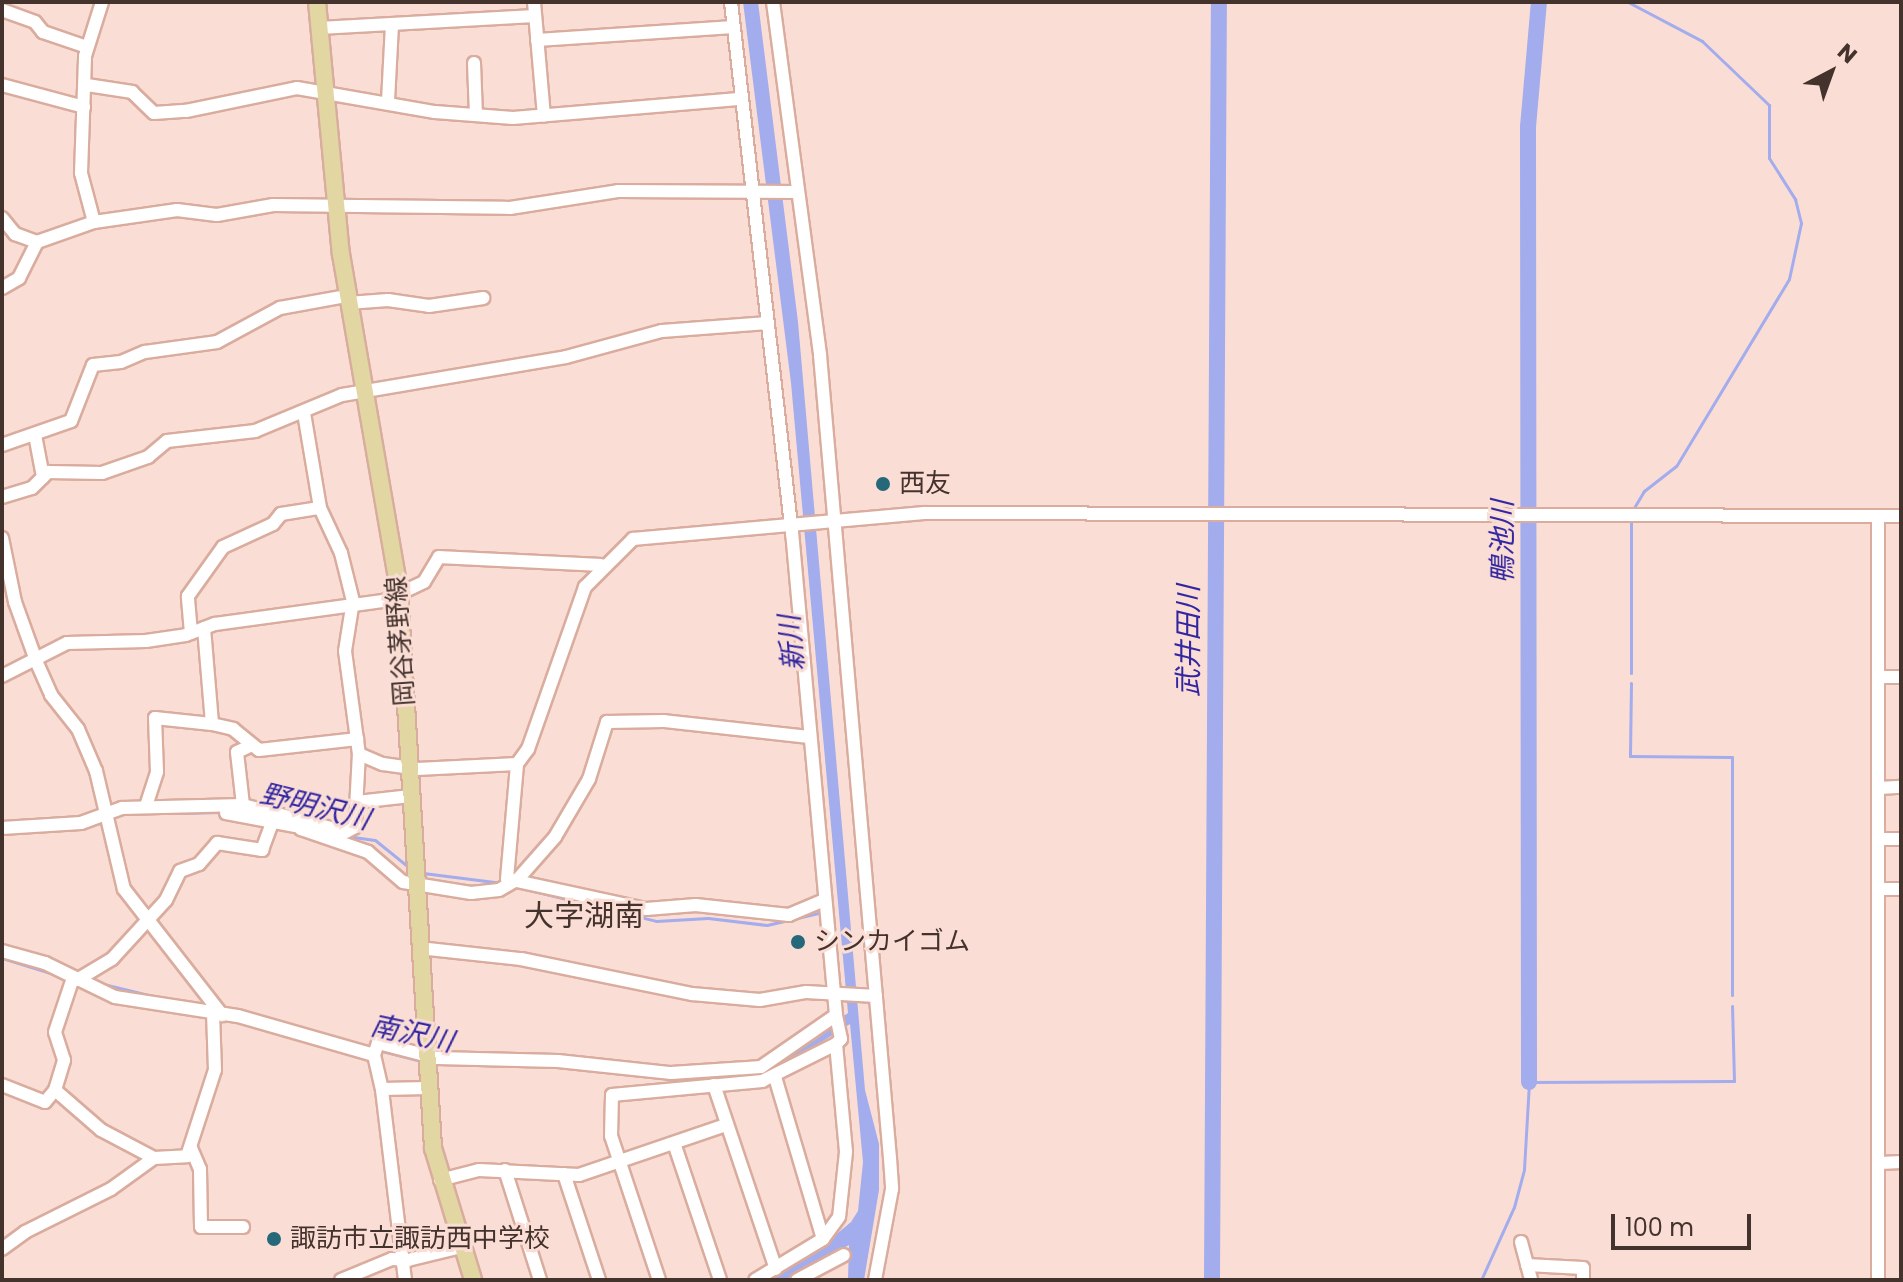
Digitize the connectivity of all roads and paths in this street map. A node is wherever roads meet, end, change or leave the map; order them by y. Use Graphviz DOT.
graph roads {
  1 [pos="102,2"];
  2 [pos="317,2"];
  3 [pos="534,2"];
  4 [pos="731,2"];
  5 [pos="773,2"];
  6 [pos="2,10"];
  7 [pos="535,16"];
  8 [pos="392,24"];
  9 [pos="734,27"];
  10 [pos="319,28"];
  11 [pos="537,40"];
  12 [pos="87,47"];
  13 [pos="474,63"];
  14 [pos="2,85"];
  15 [pos="87,85"];
  16 [pos="325,91"];
  17 [pos="741,99"];
  18 [pos="388,101"];
  19 [pos="84,107"];
  20 [pos="476,114"];
  21 [pos="544,116"];
  22 [pos="756,192"];
  23 [pos="793,192"];
  24 [pos="337,208"];
  25 [pos="2,218"];
  26 [pos="94,222"];
  27 [pos="37,242"];
  28 [pos="2,288"];
  29 [pos="483,298"];
  30 [pos="348,299"];
  31 [pos="768,323"];
  32 [pos="365,392"];
  33 [pos="304,413"];
  34 [pos="35,435"];
  35 [pos="2,445"];
  36 [pos="43,477"];
  37 [pos="2,497"];
  38 [pos="320,508"];
  39 [pos="1878,516"];
  40 [pos="1901,516"];
  41 [pos="831,520"];
  42 [pos="792,522"];
  43 [pos="2,538"];
  44 [pos="601,565"];
  45 [pos="399,590"];
  46 [pos="350,607"];
  47 [pos="204,628"];
  48 [pos="191,633"];
  49 [pos="37,663"];
  50 [pos="2,676"];
  51 [pos="1880,677"];
  52 [pos="1901,677"];
  53 [pos="212,724"];
  54 [pos="810,737"];
  55 [pos="357,739"];
  56 [pos="250,746"];
  57 [pos="359,754"];
  58 [pos="517,764"];
  59 [pos="409,767"];
  60 [pos="1901,787"];
  61 [pos="1879,788"];
  62 [pos="411,796"];
  63 [pos="357,802"];
  64 [pos="243,805"];
  65 [pos="146,806"];
  66 [pos="274,817"];
  67 [pos="107,818"];
  68 [pos="303,823"];
  69 [pos="2,828"];
  70 [pos="1879,839"];
  71 [pos="1901,839"];
  72 [pos="416,875"];
  73 [pos="518,879"];
  74 [pos="1880,889"];
  75 [pos="1901,889"];
  76 [pos="822,901"];
  77 [pos="146,920"];
  78 [pos="419,948"];
  79 [pos="2,951"];
  80 [pos="75,979"];
  81 [pos="840,996"];
  82 [pos="871,996"];
  83 [pos="217,1014"];
  84 [pos="836,1015"];
  85 [pos="836,1044"];
  86 [pos="374,1055"];
  87 [pos="426,1056"];
  88 [pos="775,1077"];
  89 [pos="2,1085"];
  90 [pos="714,1085"];
  91 [pos="428,1088"];
  92 [pos="382,1089"];
  93 [pos="55,1090"];
  94 [pos="726,1125"];
  95 [pos="675,1146"];
  96 [pos="191,1148"];
  97 [pos="154,1158"];
  98 [pos="1901,1162"];
  99 [pos="621,1163"];
  100 [pos="1880,1163"];
  101 [pos="505,1170"];
  102 [pos="564,1174"];
  103 [pos="440,1180"];
  104 [pos="243,1227"];
  105 [pos="823,1239"];
  106 [pos="1521,1242"];
  107 [pos="461,1247"];
  108 [pos="2,1249"];
  109 [pos="844,1255"];
  110 [pos="401,1260"];
  111 [pos="1527,1265"];
  112 [pos="776,1269"];
  113 [pos="341,1280"];
  114 [pos="405,1280"];
  115 [pos="473,1280"];
  116 [pos="540,1280"];
  117 [pos="599,1280"];
  118 [pos="659,1280"];
  119 [pos="720,1280"];
  120 [pos="755,1280"];
  121 [pos="797,1280"];
  122 [pos="875,1280"];
  123 [pos="1531,1280"];
  124 [pos="1583,1280"];
  125 [pos="1878,1280"];
  1 -- 12 [label="street"];
  2 -- 10 [label="main road, 岡谷茅野線"];
  3 -- 7 [label="street"];
  4 -- 9 [label="street"];
  5 -- 23 [label="street"];
  6 -- 12 [label="street"];
  7 -- 8 [label="street"];
  7 -- 11 [label="street"];
  8 -- 10 [label="street"];
  8 -- 18 [label="street"];
  9 -- 11 [label="street"];
  9 -- 17 [label="street"];
  10 -- 16 [label="main road, 岡谷茅野線"];
  11 -- 21 [label="street"];
  12 -- 15 [label="street"];
  13 -- 20 [label="street"];
  14 -- 19 [label="street"];
  15 -- 16 [label="street"];
  15 -- 19 [label="street"];
  16 -- 18 [label="street"];
  16 -- 24 [label="main road, 岡谷茅野線"];
  17 -- 21 [label="street"];
  17 -- 22 [label="street"];
  18 -- 20 [label="street"];
  19 -- 26 [label="street"];
  20 -- 21 [label="street"];
  22 -- 23 [label="street"];
  22 -- 24 [label="street"];
  22 -- 31 [label="street"];
  23 -- 41 [label="street"];
  24 -- 26 [label="street"];
  24 -- 30 [label="main road, 岡谷茅野線"];
  25 -- 27 [label="street"];
  26 -- 27 [label="street"];
  27 -- 28 [label="street"];
  29 -- 30 [label="street"];
  30 -- 32 [label="main road, 岡谷茅野線"];
  30 -- 34 [label="street"];
  31 -- 32 [label="street"];
  31 -- 42 [label="street"];
  32 -- 33 [label="street"];
  32 -- 45 [label="main road, 岡谷茅野線"];
  33 -- 36 [label="street"];
  33 -- 38 [label="street"];
  34 -- 35 [label="street"];
  34 -- 36 [label="street"];
  36 -- 37 [label="street"];
  38 -- 46 [label="street"];
  38 -- 48 [label="street"];
  39 -- 40 [label="street"];
  39 -- 41 [label="street"];
  39 -- 51 [label="street"];
  41 -- 42 [label="street"];
  41 -- 82 [label="street"];
  42 -- 44 [label="street"];
  42 -- 54 [label="street"];
  43 -- 49 [label="street"];
  44 -- 45 [label="street"];
  44 -- 58 [label="street"];
  45 -- 46 [label="street"];
  45 -- 59 [label="main road, 岡谷茅野線"];
  46 -- 47 [label="street"];
  46 -- 55 [label="street"];
  47 -- 48 [label="street"];
  47 -- 53 [label="street"];
  48 -- 49 [label="street"];
  49 -- 50 [label="street"];
  49 -- 67 [label="street"];
  51 -- 52 [label="street"];
  51 -- 61 [label="street"];
  53 -- 56 [label="street"];
  53 -- 65 [label="street"];
  54 -- 73 [label="street"];
  54 -- 76 [label="street"];
  55 -- 56 [label="street"];
  55 -- 57 [label="street"];
  56 -- 64 [label="street"];
  57 -- 59 [label="street"];
  57 -- 63 [label="street"];
  58 -- 59 [label="street"];
  58 -- 73 [label="street"];
  59 -- 62 [label="main road, 岡谷茅野線"];
  60 -- 61 [label="street"];
  61 -- 70 [label="street"];
  62 -- 63 [label="street"];
  62 -- 72 [label="main road, 岡谷茅野線"];
  63 -- 68 [label="street"];
  64 -- 65 [label="street"];
  64 -- 66 [label="street"];
  65 -- 67 [label="street"];
  66 -- 67 [label="street"];
  66 -- 68 [label="street"];
  66 -- 77 [label="street"];
  67 -- 69 [label="street"];
  67 -- 77 [label="street"];
  68 -- 72 [label="street"];
  70 -- 71 [label="street"];
  70 -- 74 [label="street"];
  72 -- 73 [label="street"];
  72 -- 78 [label="main road, 岡谷茅野線"];
  73 -- 76 [label="street"];
  74 -- 75 [label="street"];
  74 -- 100 [label="street"];
  76 -- 81 [label="street"];
  77 -- 80 [label="street"];
  77 -- 83 [label="street"];
  78 -- 81 [label="street"];
  78 -- 87 [label="main road, 岡谷茅野線"];
  79 -- 80 [label="street"];
  80 -- 83 [label="street"];
  80 -- 93 [label="street"];
  81 -- 82 [label="street"];
  81 -- 84 [label="street"];
  82 -- 122 [label="street"];
  83 -- 86 [label="street"];
  83 -- 96 [label="street"];
  84 -- 85 [label="street"];
  84 -- 87 [label="street"];
  85 -- 88 [label="street"];
  85 -- 105 [label="street"];
  86 -- 87 [label="street"];
  86 -- 92 [label="street"];
  87 -- 91 [label="main road, 岡谷茅野線"];
  88 -- 90 [label="street"];
  88 -- 105 [label="street"];
  89 -- 93 [label="street"];
  90 -- 94 [label="street"];
  90 -- 99 [label="street"];
  91 -- 92 [label="street"];
  91 -- 103 [label="main road, 岡谷茅野線"];
  92 -- 110 [label="street"];
  93 -- 97 [label="street"];
  94 -- 95 [label="street"];
  94 -- 112 [label="street"];
  95 -- 99 [label="street"];
  95 -- 119 [label="street"];
  96 -- 97 [label="street"];
  96 -- 104 [label="street"];
  97 -- 108 [label="street"];
  98 -- 100 [label="street"];
  99 -- 102 [label="street"];
  99 -- 118 [label="street"];
  100 -- 125 [label="street"];
  101 -- 102 [label="street"];
  101 -- 103 [label="street"];
  101 -- 116 [label="street"];
  102 -- 117 [label="street"];
  103 -- 107 [label="main road, 岡谷茅野線"];
  105 -- 112 [label="street"];
  106 -- 111 [label="street"];
  107 -- 110 [label="street"];
  107 -- 115 [label="main road, 岡谷茅野線"];
  109 -- 121 [label="street"];
  110 -- 113 [label="street"];
  110 -- 114 [label="street"];
  111 -- 123 [label="street"];
  111 -- 124 [label="street"];
  112 -- 120 [label="street"];
}
